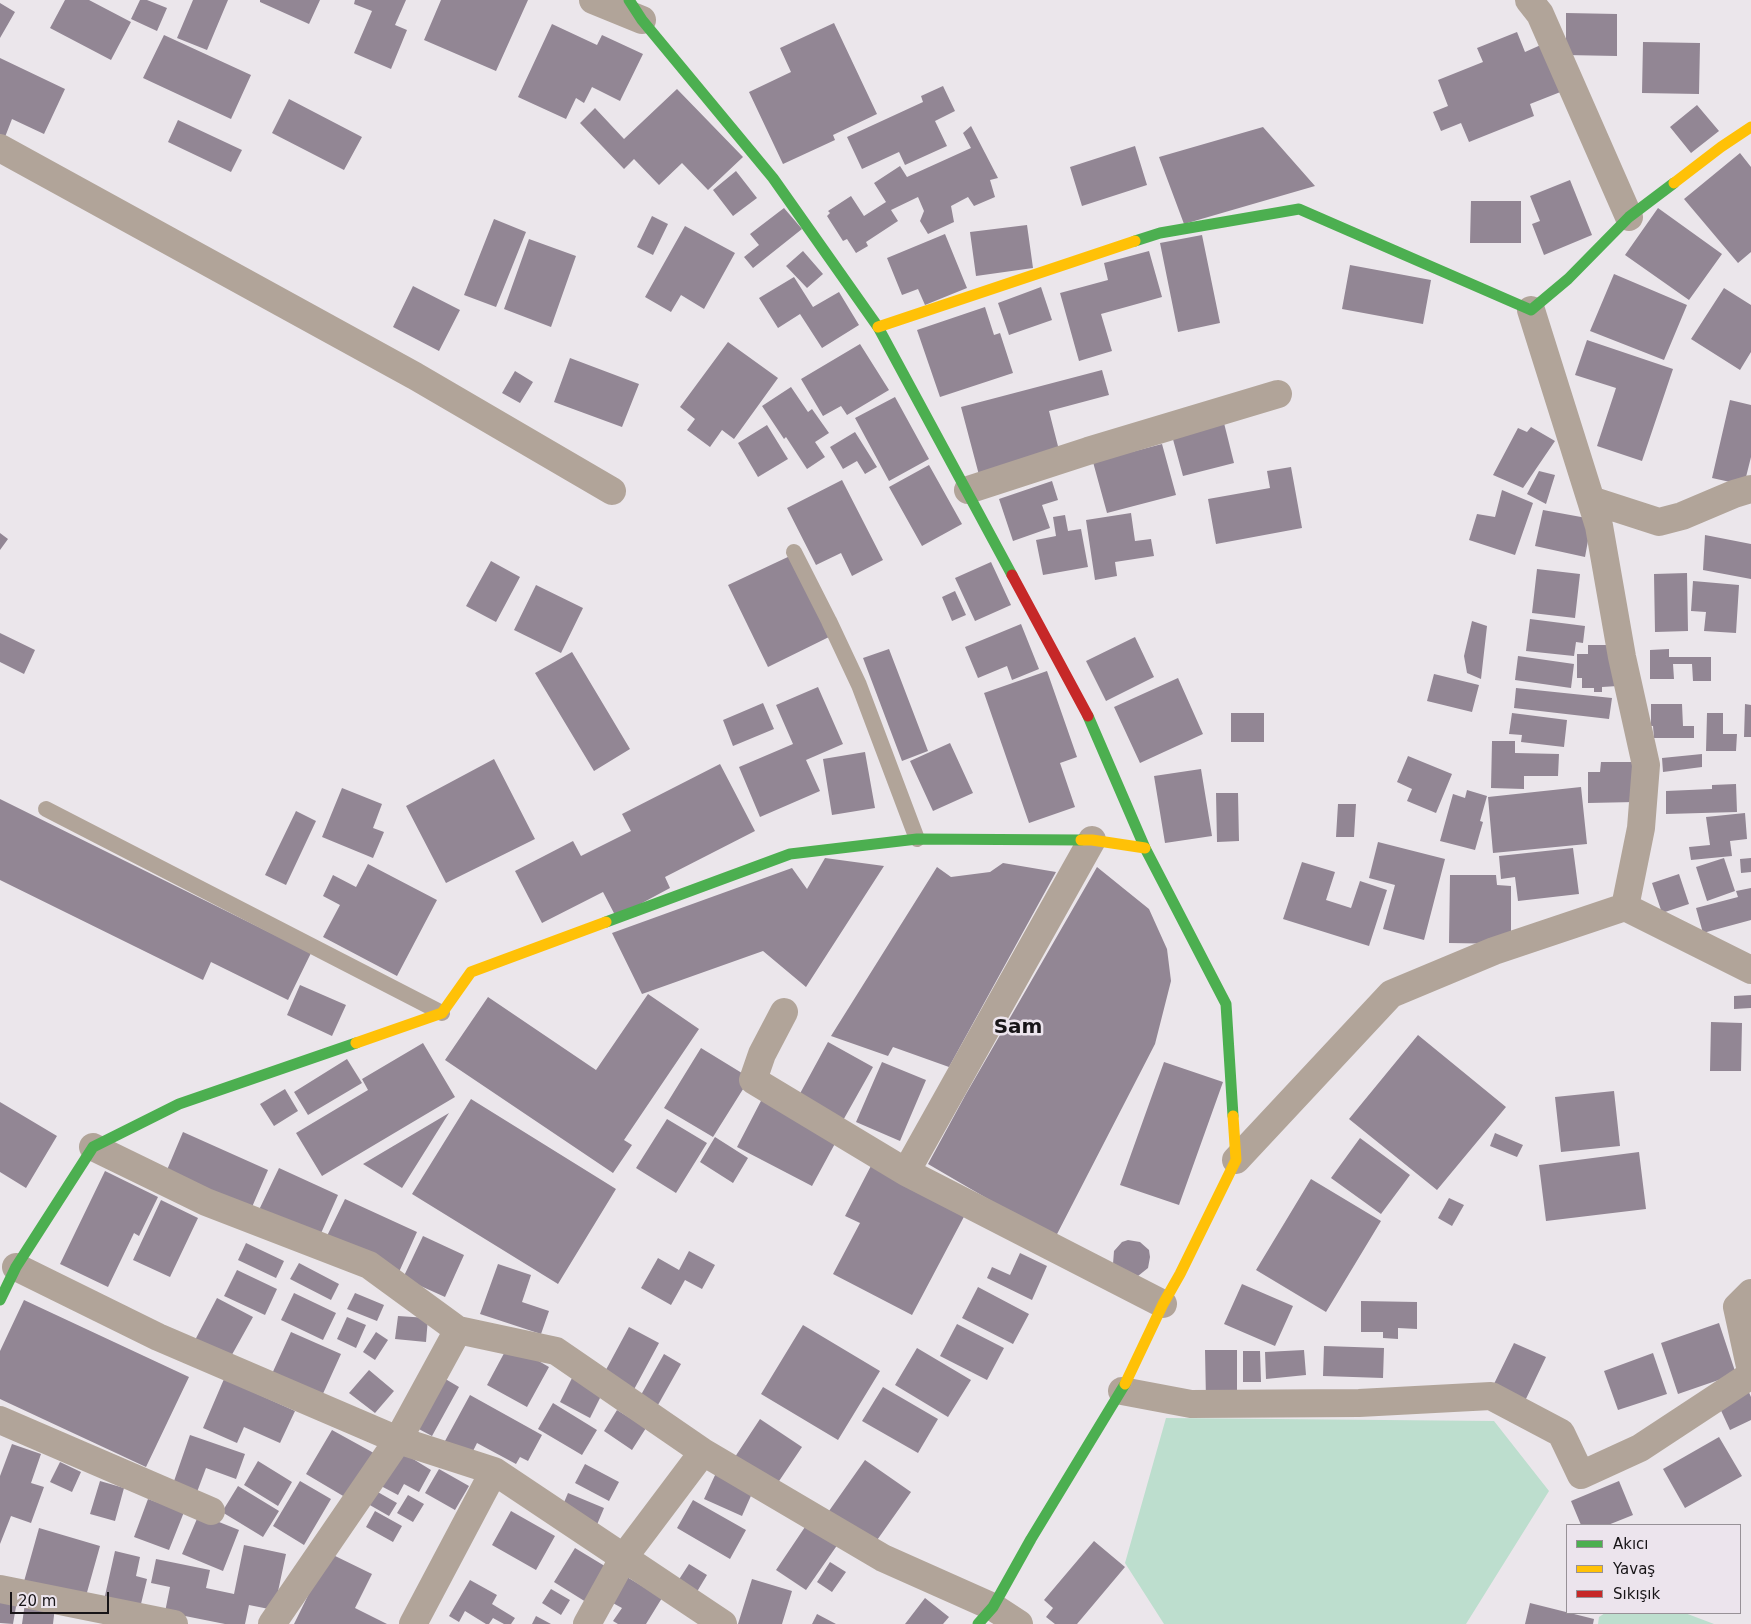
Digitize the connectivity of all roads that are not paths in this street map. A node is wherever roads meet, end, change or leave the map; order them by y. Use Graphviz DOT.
graph roads {
  1 [pos="593,0"];
  2 [pos="1529,0"];
  3 [pos="636,10"];
  4 [pos="1751,127"];
  5 [pos="0,148"];
  6 [pos="1629,217"];
  7 [pos="1531,310"];
  8 [pos="878,327"];
  9 [pos="1278,394"];
  10 [pos="1751,489"];
  11 [pos="968,490"];
  12 [pos="612,491"];
  13 [pos="1591,500"];
  14 [pos="794,552"];
  15 [pos="46,809"];
  16 [pos="918,839"];
  17 [pos="1092,840"];
  18 [pos="1145,848"];
  19 [pos="1625,907"];
  20 [pos="1751,970"];
  21 [pos="784,1012"];
  22 [pos="442,1013"];
  23 [pos="93,1146"];
  24 [pos="1236,1160"];
  25 [pos="906,1172"];
  26 [pos="16,1267"];
  27 [pos="1751,1293"];
  28 [pos="0,1300"];
  29 [pos="1163,1304"];
  30 [pos="458,1330"];
  31 [pos="1751,1373"];
  32 [pos="1122,1391"];
  33 [pos="0,1420"];
  34 [pos="398,1440"];
  35 [pos="703,1452"];
  36 [pos="494,1471"];
  37 [pos="210,1511"];
  38 [pos="624,1557"];
  39 [pos="0,1589"];
  40 [pos="986,1615"];
  41 [pos="174,1624"];
  42 [pos="272,1624"];
  43 [pos="414,1624"];
  44 [pos="587,1624"];
  45 [pos="723,1624"];
  46 [pos="1019,1624"];
  1 -- 3 [label="street"];
  2 -- 6 [label="street"];
  3 -- 8 [label="street"];
  4 -- 6 [label="street"];
  5 -- 12 [label="street"];
  6 -- 7 [label="street"];
  7 -- 8 [label="street"];
  7 -- 13 [label="street"];
  8 -- 11 [label="street"];
  9 -- 11 [label="street"];
  10 -- 13 [label="street"];
  11 -- 18 [label="street"];
  13 -- 19 [label="street"];
  14 -- 16 [label="lane"];
  15 -- 22 [label="lane"];
  16 -- 17 [label="street"];
  16 -- 22 [label="street"];
  17 -- 18 [label="street"];
  17 -- 25 [label="street"];
  18 -- 24 [label="street"];
  19 -- 20 [label="street"];
  19 -- 24 [label="street"];
  21 -- 25 [label="street"];
  22 -- 23 [label="street"];
  23 -- 26 [label="street"];
  23 -- 30 [label="street"];
  24 -- 29 [label="street"];
  25 -- 29 [label="street"];
  26 -- 28 [label="street"];
  26 -- 34 [label="street"];
  27 -- 31 [label="street"];
  29 -- 32 [label="street"];
  30 -- 34 [label="street"];
  30 -- 35 [label="street"];
  31 -- 32 [label="street"];
  32 -- 40 [label="street"];
  33 -- 37 [label="street"];
  34 -- 36 [label="street"];
  34 -- 42 [label="street"];
  35 -- 38 [label="street"];
  35 -- 40 [label="street"];
  36 -- 38 [label="street"];
  36 -- 43 [label="street"];
  38 -- 44 [label="street"];
  38 -- 45 [label="street"];
  39 -- 41 [label="street"];
  40 -- 46 [label="street"];
}
